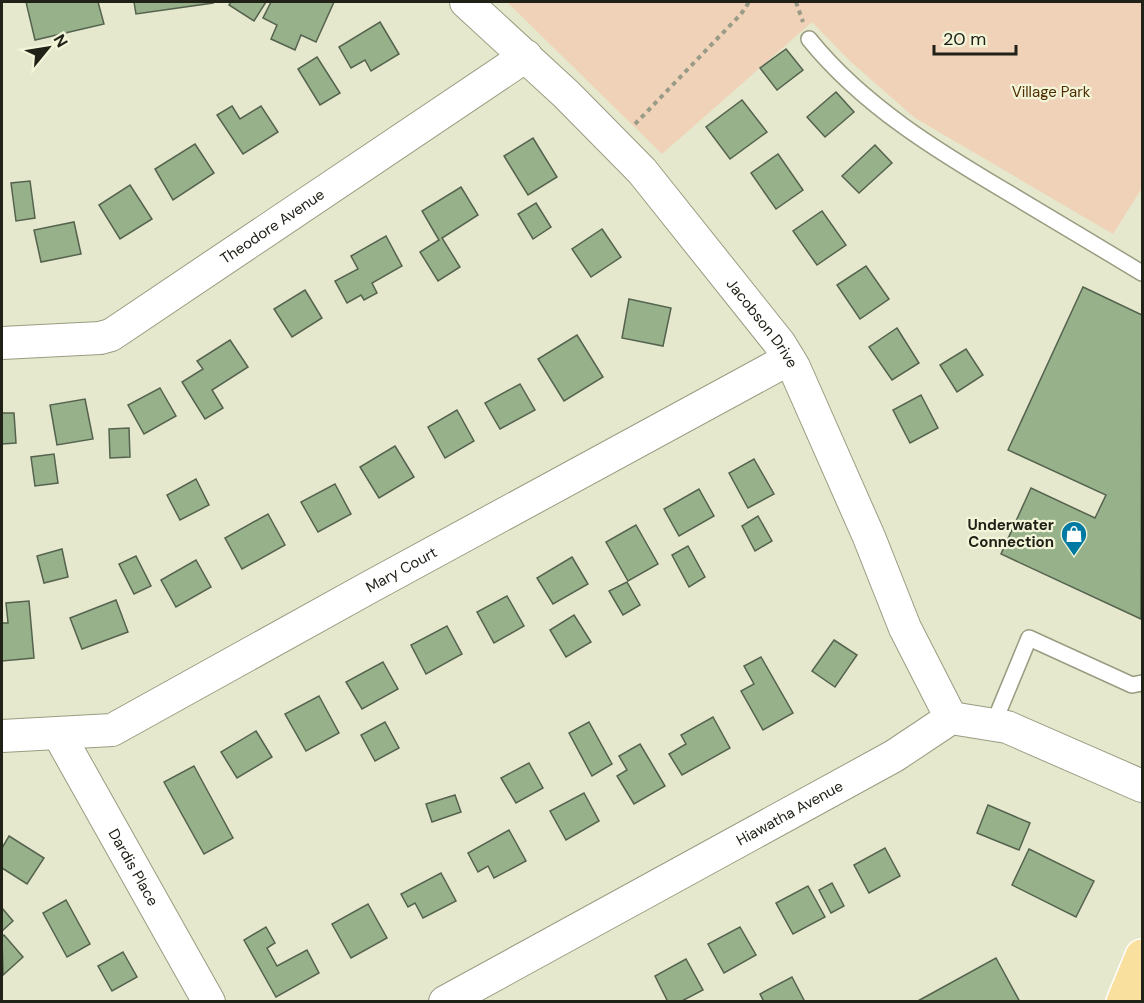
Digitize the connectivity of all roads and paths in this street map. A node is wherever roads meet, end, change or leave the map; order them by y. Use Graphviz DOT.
graph roads {
  1 [pos="466,2"];
  2 [pos="749,2"];
  3 [pos="809,39"];
  4 [pos="526,56"];
  5 [pos="616,144"];
  6 [pos="1143,273"];
  7 [pos="2,343"];
  8 [pos="789,359"];
  9 [pos="1143,682"];
  10 [pos="951,718"];
  11 [pos="993,725"];
  12 [pos="58,733"];
  13 [pos="2,736"];
  14 [pos="1143,786"];
  15 [pos="1143,956"];
  16 [pos="209,1002"];
  17 [pos="445,1002"];
  18 [pos="1123,1002"];
  1 -- 4 [label="street, Jacobson Drive"];
  2 -- 5 [label="path"];
  3 -- 6 [label="lane"];
  4 -- 5 [label="street, Jacobson Drive"];
  4 -- 7 [label="street, Theodore Avenue"];
  5 -- 8 [label="street, Jacobson Drive"];
  8 -- 10 [label="street, Jacobson Drive"];
  8 -- 12 [label="street, Mary Court"];
  9 -- 11 [label="lane"];
  10 -- 11 [label="street"];
  10 -- 17 [label="street, Hiawatha Avenue"];
  11 -- 14 [label="street"];
  12 -- 13 [label="street, Mary Court"];
  12 -- 16 [label="street, Dardis Place"];
  15 -- 18 [label="main road"];
}
